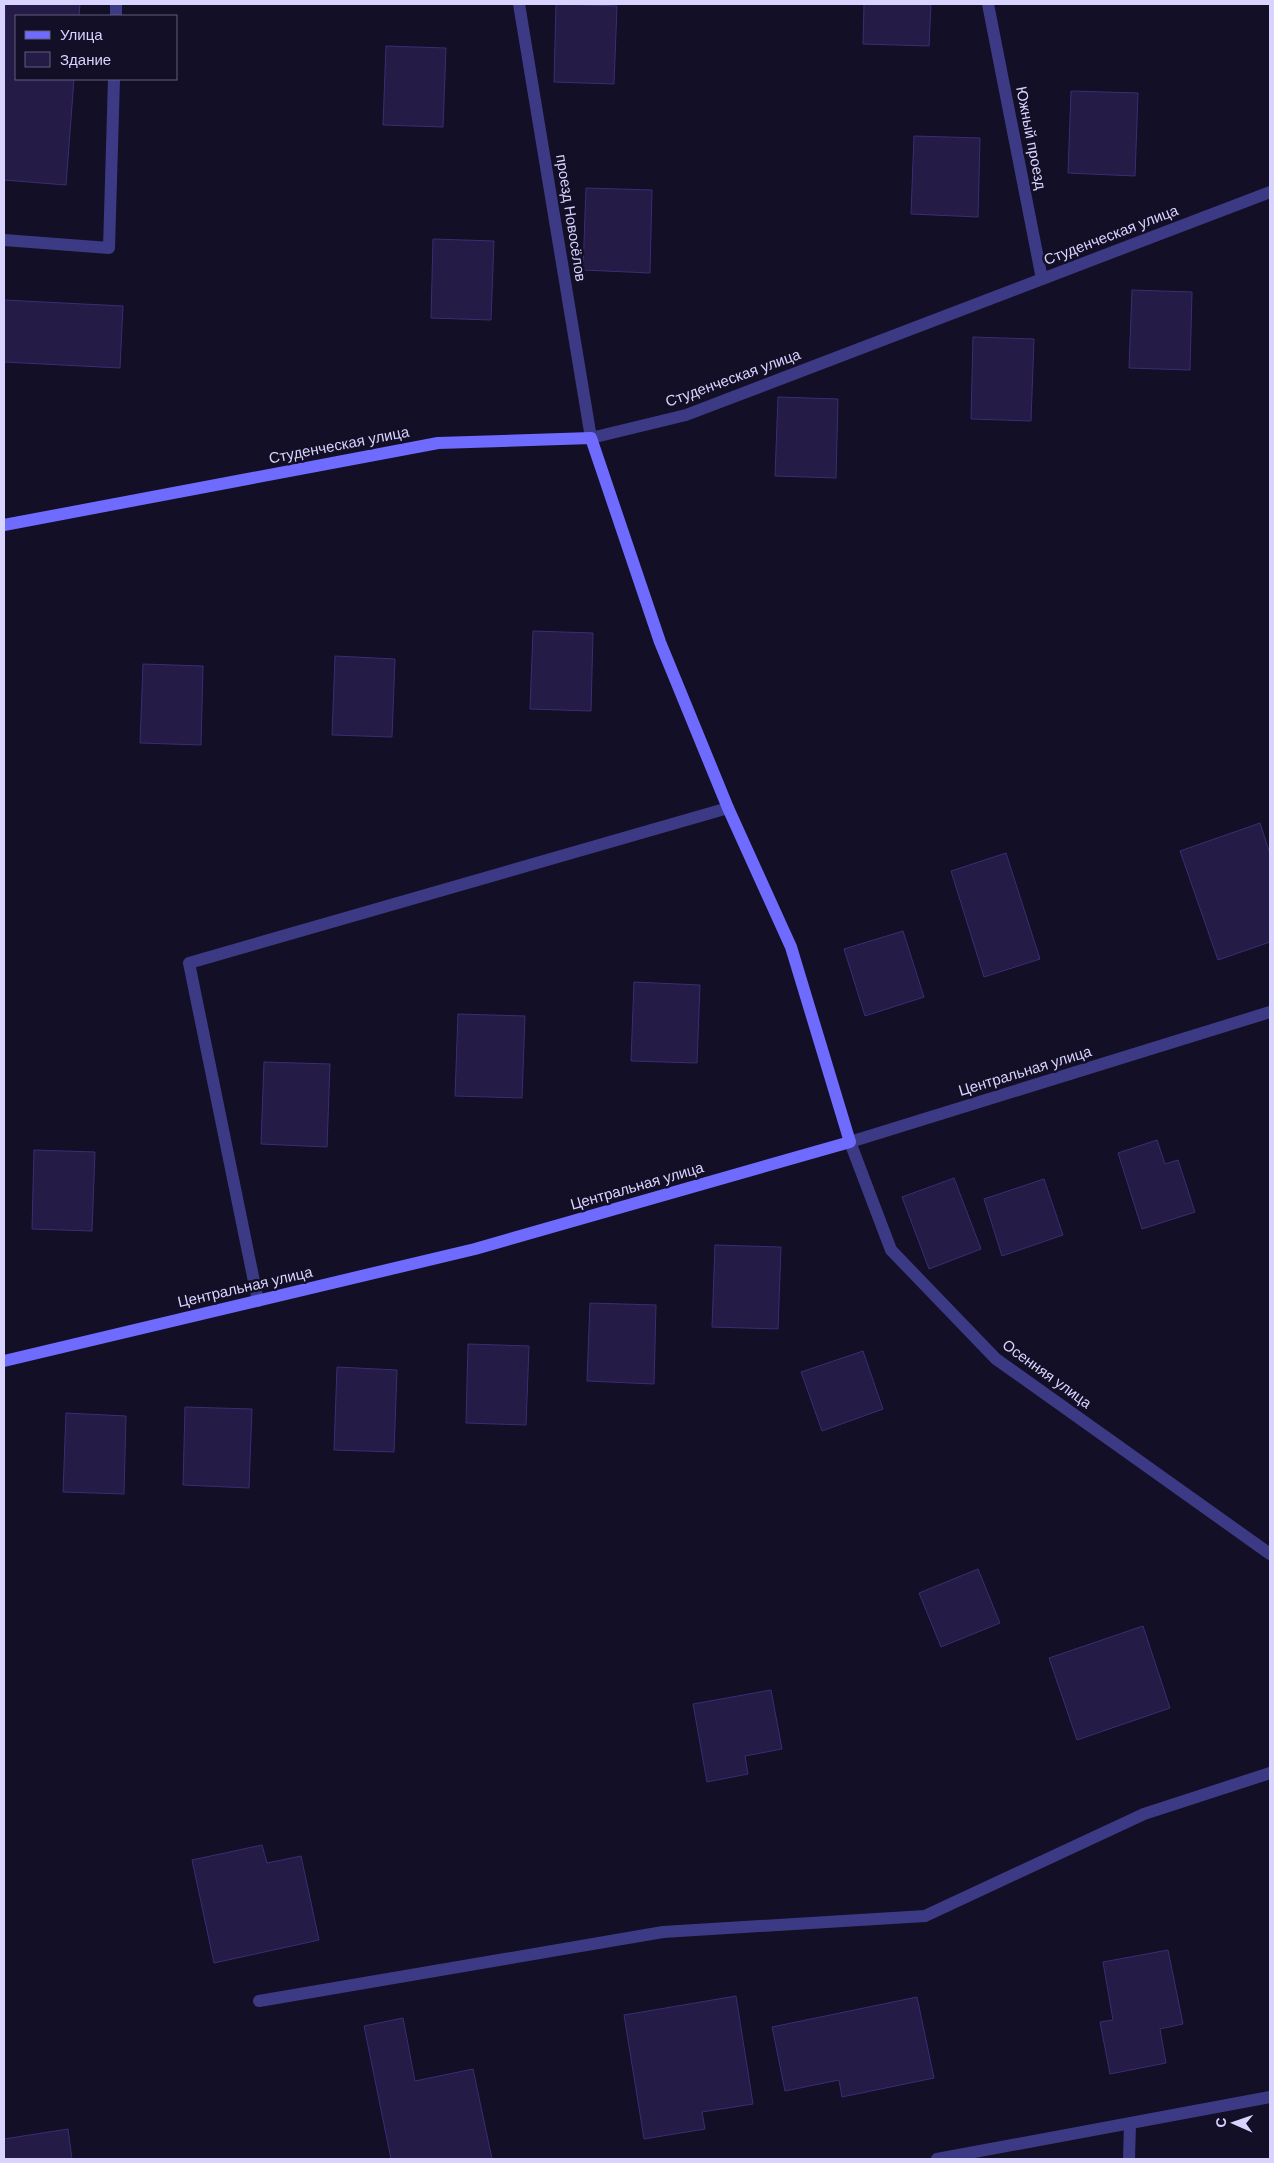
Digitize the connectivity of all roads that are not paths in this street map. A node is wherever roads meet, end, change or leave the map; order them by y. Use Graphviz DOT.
graph roads {
  1 [pos="519,4"];
  2 [pos="988,4"];
  3 [pos="114,80"];
  4 [pos="1270,192"];
  5 [pos="4,240"];
  6 [pos="1042,279"];
  7 [pos="591,438"];
  8 [pos="4,525"];
  9 [pos="728,808"];
  10 [pos="1270,1012"];
  11 [pos="850,1142"];
  12 [pos="258,1301"];
  13 [pos="4,1361"];
  14 [pos="1270,1554"];
  15 [pos="1270,1773"];
  16 [pos="259,2001"];
  17 [pos="1270,2097"];
  18 [pos="1130,2124"];
  19 [pos="937,2159"];
  20 [pos="1129,2159"];
  1 -- 7 [label="street, проезд Новосёлов"];
  2 -- 6 [label="street, Южный проезд"];
  3 -- 5 [label="street"];
  4 -- 6 [label="street, Студенческая улица"];
  6 -- 7 [label="street, Студенческая улица"];
  7 -- 8 [label="street, Студенческая улица"];
  7 -- 9 [label="street"];
  9 -- 11 [label="street"];
  9 -- 12 [label="street"];
  10 -- 11 [label="street, Центральная улица"];
  11 -- 12 [label="street, Центральная улица"];
  11 -- 14 [label="street, Осенняя улица"];
  12 -- 13 [label="street, Центральная улица"];
  15 -- 16 [label="street"];
  17 -- 18 [label="street"];
  18 -- 19 [label="street"];
  18 -- 20 [label="street"];
}
